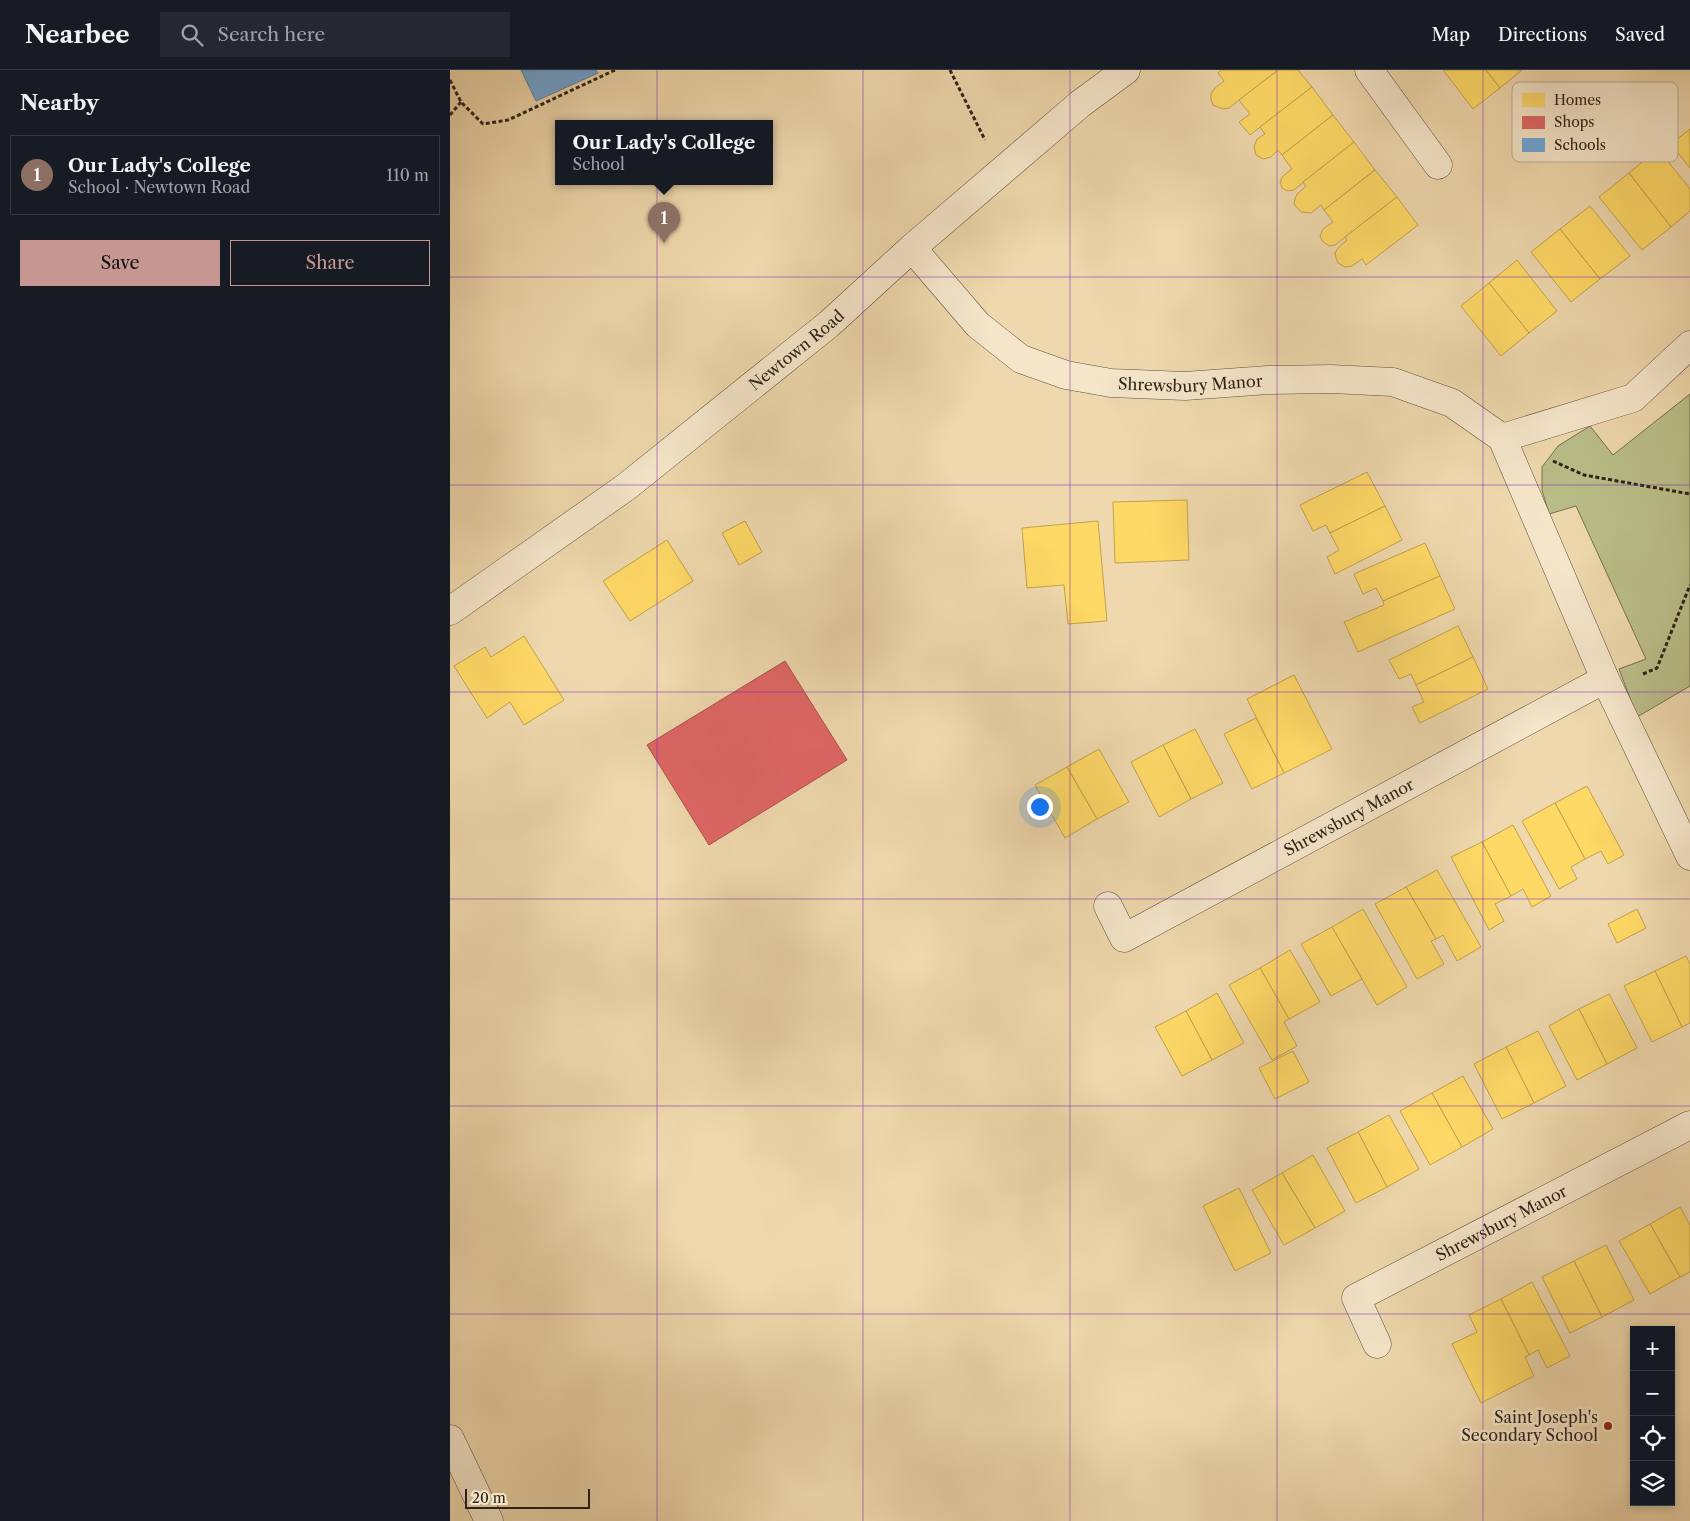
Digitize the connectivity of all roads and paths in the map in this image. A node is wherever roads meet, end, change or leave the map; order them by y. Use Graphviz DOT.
graph roads {
  1 [pos="615,70"];
  2 [pos="950,70"];
  3 [pos="1126,70"];
  4 [pos="1369,70"];
  5 [pos="450,80"];
  6 [pos="1091,81"];
  7 [pos="461,102"];
  8 [pos="450,115"];
  9 [pos="1438,165"];
  10 [pos="1002,171"];
  11 [pos="912,248"];
  12 [pos="1690,345"];
  13 [pos="1502,438"];
  14 [pos="1690,494"];
  15 [pos="1690,585"];
  16 [pos="450,611"];
  17 [pos="1608,684"];
  18 [pos="1690,856"];
  19 [pos="1108,906"];
  20 [pos="1690,1125"];
  21 [pos="1377,1344"];
  22 [pos="450,1439"];
  23 [pos="489,1521"];
  1 -- 7 [label="path"];
  2 -- 10 [label="path"];
  3 -- 6 [label="street, Newtown Road"];
  4 -- 9 [label="street"];
  5 -- 7 [label="path"];
  6 -- 10 [label="street, Newtown Road"];
  7 -- 8 [label="path"];
  10 -- 11 [label="street, Newtown Road"];
  11 -- 13 [label="street, Shrewsbury Manor"];
  11 -- 16 [label="street, Newtown Road"];
  12 -- 13 [label="street"];
  13 -- 14 [label="path"];
  13 -- 17 [label="street"];
  15 -- 17 [label="path"];
  17 -- 18 [label="street"];
  17 -- 19 [label="street, Shrewsbury Manor"];
  20 -- 21 [label="street, Shrewsbury Manor"];
  22 -- 23 [label="street"];
}
